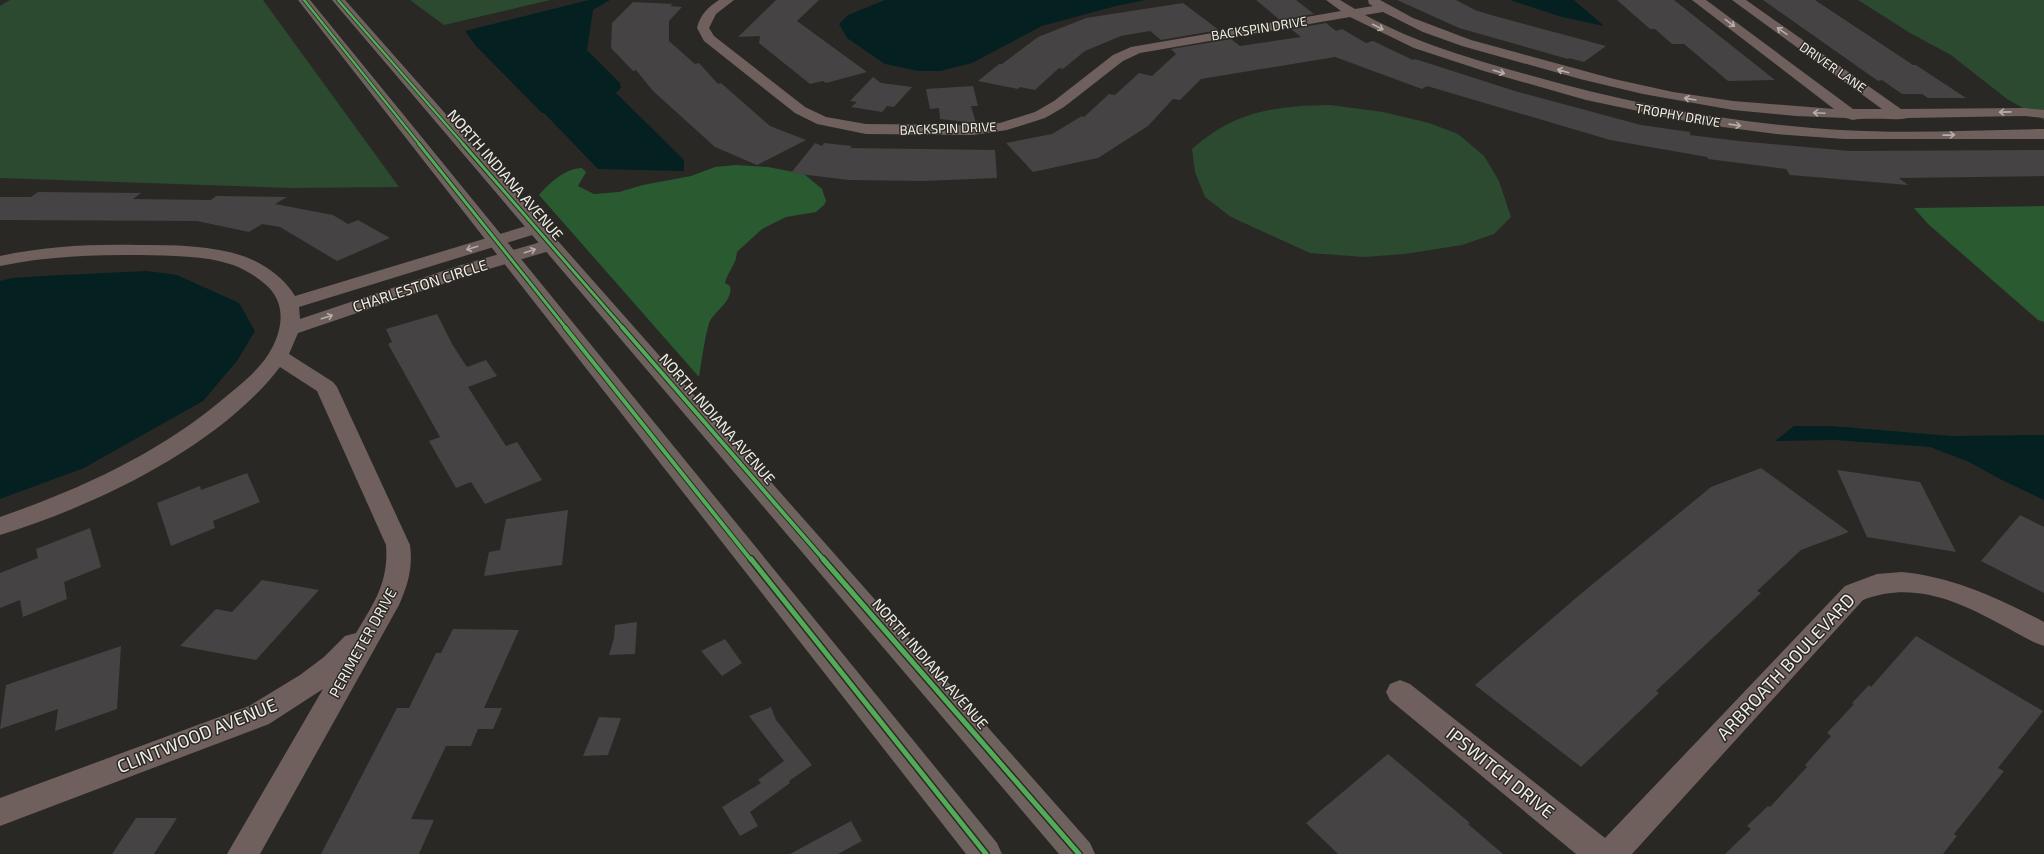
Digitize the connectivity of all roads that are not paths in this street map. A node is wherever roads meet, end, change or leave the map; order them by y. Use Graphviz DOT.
graph roads {
  1 [pos="304,0"];
  2 [pos="338,0"];
  3 [pos="728,0"];
  4 [pos="1332,0"];
  5 [pos="1372,0"];
  6 [pos="1698,0"];
  7 [pos="1738,0"];
  8 [pos="1384,8"];
  9 [pos="1351,14"];
  10 [pos="1897,113"];
  11 [pos="1850,114"];
  12 [pos="2044,114"];
  13 [pos="2044,134"];
  14 [pos="1878,135"];
  15 [pos="1928,135"];
  16 [pos="536,228"];
  17 [pos="497,240"];
  18 [pos="550,245"];
  19 [pos="511,257"];
  20 [pos="2,260"];
  21 [pos="290,304"];
  22 [pos="290,329"];
  23 [pos="277,356"];
  24 [pos="0,526"];
  25 [pos="386,605"];
  26 [pos="2044,635"];
  27 [pos="1400,692"];
  28 [pos="0,812"];
  29 [pos="243,854"];
  30 [pos="986,854"];
  31 [pos="1079,854"];
  32 [pos="1600,854"];
  33 [pos="1611,854"];
  1 -- 17 [label="main road"];
  2 -- 16 [label="main road, NORTH INDIANA AVENUE"];
  3 -- 9 [label="street, BACKSPIN DRIVE"];
  4 -- 9 [label="street, TROPHY DRIVE"];
  5 -- 8 [label="street, TROPHY DRIVE"];
  6 -- 11 [label="street, DRIVER LANE, one-way"];
  10 -- 7 [label="street, DRIVER LANE, one-way"];
  8 -- 9 [label="street, BACKSPIN DRIVE"];
  11 -- 8 [label="street, TROPHY DRIVE, one-way"];
  9 -- 14 [label="street, TROPHY DRIVE, one-way"];
  10 -- 11 [label="street, TROPHY DRIVE"];
  12 -- 10 [label="street, TROPHY DRIVE, one-way"];
  10 -- 15 [label="street, DRIVER LANE"];
  11 -- 14 [label="street, DRIVER LANE"];
  15 -- 13 [label="street, TROPHY DRIVE, one-way"];
  14 -- 15 [label="street, TROPHY DRIVE"];
  16 -- 17 [label="street, CHARLESTON CIRCLE"];
  16 -- 18 [label="main road, NORTH INDIANA AVENUE"];
  17 -- 19 [label="main road"];
  17 -- 21 [label="street, CHARLESTON CIRCLE, one-way"];
  19 -- 18 [label="street, CHARLESTON CIRCLE, one-way"];
  18 -- 31 [label="main road, NORTH INDIANA AVENUE"];
  22 -- 19 [label="street, CHARLESTON CIRCLE, one-way"];
  19 -- 30 [label="main road"];
  20 -- 21 [label="street"];
  21 -- 22 [label="street"];
  22 -- 23 [label="street"];
  23 -- 24 [label="street"];
  23 -- 25 [label="street, PERIMETER DRIVE"];
  25 -- 28 [label="street, CLINTWOOD AVENUE"];
  25 -- 29 [label="street, PERIMETER DRIVE"];
  26 -- 33 [label="street, ARBROATH BOULEVARD"];
  27 -- 32 [label="street, IPSWITCH DRIVE"];
}
